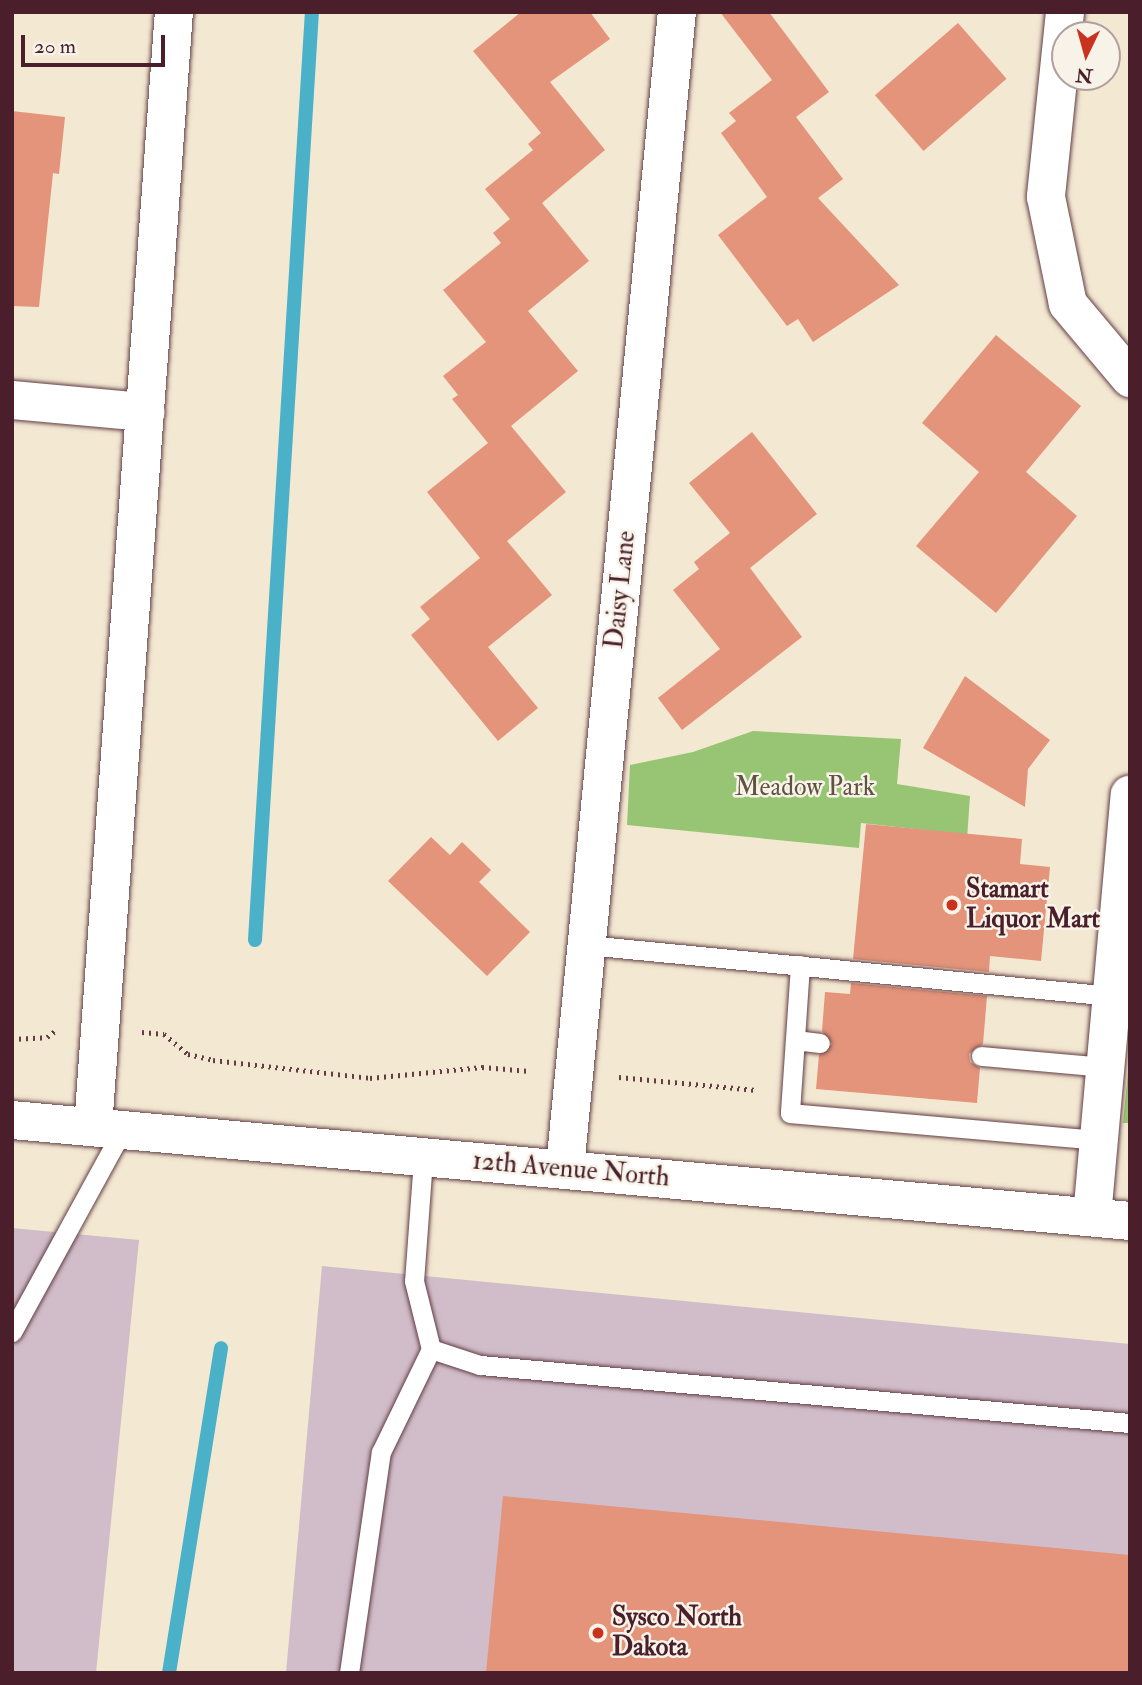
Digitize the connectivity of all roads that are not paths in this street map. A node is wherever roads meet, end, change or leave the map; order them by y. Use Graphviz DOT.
graph roads {
  1 [pos="174,12"];
  2 [pos="677,12"];
  3 [pos="1065,12"];
  4 [pos="1130,378"];
  5 [pos="12,400"];
  6 [pos="145,412"];
  7 [pos="1130,795"];
  8 [pos="587,944"];
  9 [pos="800,965"];
  10 [pos="1112,996"];
  11 [pos="795,1040"];
  12 [pos="820,1042"];
  13 [pos="981,1056"];
  14 [pos="1104,1067"];
  15 [pos="12,1120"];
  16 [pos="108,1128"];
  17 [pos="1098,1140"];
  18 [pos="423,1159"];
  19 [pos="565,1168"];
  20 [pos="1092,1217"];
  21 [pos="1130,1221"];
  22 [pos="12,1332"];
  23 [pos="431,1349"];
  24 [pos="1130,1423"];
  25 [pos="349,1673"];
  1 -- 6 [label="street"];
  2 -- 8 [label="street, Daisy Lane"];
  3 -- 4 [label="street"];
  5 -- 6 [label="street"];
  6 -- 16 [label="street"];
  7 -- 10 [label="street"];
  8 -- 9 [label="lane"];
  8 -- 19 [label="street, Daisy Lane"];
  9 -- 10 [label="lane"];
  9 -- 11 [label="lane"];
  10 -- 14 [label="street"];
  11 -- 12 [label="lane"];
  11 -- 17 [label="lane"];
  13 -- 14 [label="lane"];
  14 -- 17 [label="street"];
  15 -- 16 [label="street, 12th Avenue North"];
  16 -- 18 [label="street, 12th Avenue North"];
  16 -- 22 [label="lane"];
  17 -- 20 [label="street"];
  18 -- 19 [label="street, 12th Avenue North"];
  18 -- 23 [label="lane"];
  19 -- 20 [label="street, 12th Avenue North"];
  20 -- 21 [label="street, 12th Avenue North"];
  23 -- 24 [label="lane"];
  23 -- 25 [label="lane"];
}
